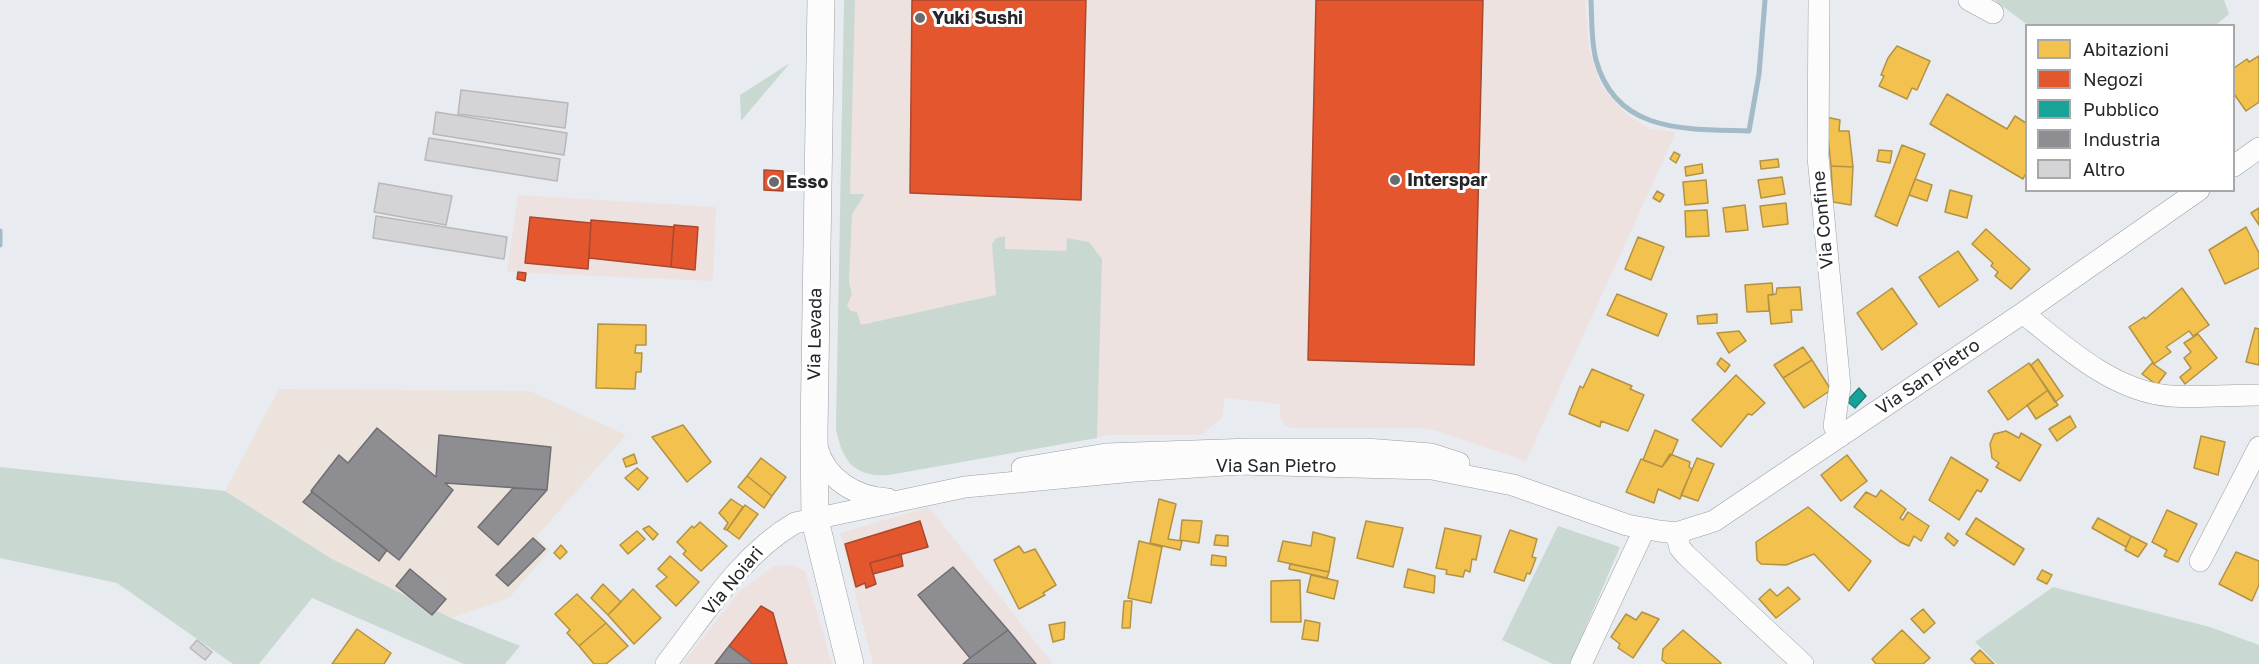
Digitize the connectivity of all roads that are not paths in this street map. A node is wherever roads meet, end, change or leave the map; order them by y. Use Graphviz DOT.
graph roads {
  1 [pos="821,0"];
  2 [pos="1819,0"];
  3 [pos="1969,0"];
  4 [pos="1993,13"];
  5 [pos="2259,148"];
  6 [pos="2235,165"];
  7 [pos="2196,192"];
  8 [pos="2023,313"];
  9 [pos="2259,395"];
  10 [pos="814,432"];
  11 [pos="1841,436"];
  12 [pos="2259,447"];
  13 [pos="900,500"];
  14 [pos="815,520"];
  15 [pos="1645,528"];
  16 [pos="1676,533"];
  17 [pos="2200,561"];
  18 [pos="666,664"];
  19 [pos="850,664"];
  20 [pos="1581,664"];
  21 [pos="1802,664"];
  1 -- 10 [label="main road, Via Levada"];
  2 -- 11 [label="street, Via Confine"];
  3 -- 4 [label="street"];
  5 -- 6 [label="street"];
  7 -- 8 [label="street, Via San Pietro"];
  8 -- 9 [label="street"];
  8 -- 11 [label="street, Via San Pietro"];
  10 -- 13 [label="street"];
  10 -- 14 [label="main road, Via Levada"];
  11 -- 16 [label="street, Via San Pietro"];
  12 -- 17 [label="street"];
  13 -- 14 [label="street"];
  13 -- 15 [label="street, Via San Pietro"];
  14 -- 18 [label="street, Via Noiari"];
  14 -- 19 [label="main road, Via Levada"];
  15 -- 16 [label="street, Via San Pietro"];
  15 -- 20 [label="street"];
  16 -- 21 [label="street"];
}
